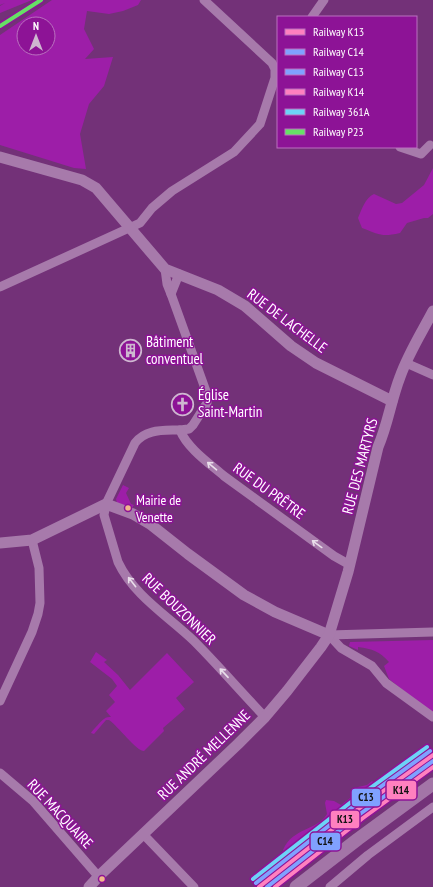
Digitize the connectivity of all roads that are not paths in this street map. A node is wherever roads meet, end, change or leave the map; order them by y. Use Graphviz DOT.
graph roads {
  1 [pos="204,0"];
  2 [pos="323,0"];
  3 [pos="313,16"];
  4 [pos="275,62"];
  5 [pos="430,144"];
  6 [pos="403,148"];
  7 [pos="0,157"];
  8 [pos="131,229"];
  9 [pos="164,267"];
  10 [pos="179,274"];
  11 [pos="0,287"];
  12 [pos="171,294"];
  13 [pos="433,311"];
  14 [pos="406,363"];
  15 [pos="433,375"];
  16 [pos="392,401"];
  17 [pos="180,430"];
  18 [pos="106,504"];
  19 [pos="32,540"];
  20 [pos="0,544"];
  21 [pos="350,565"];
  22 [pos="433,632"];
  23 [pos="329,635"];
  24 [pos="0,701"];
  25 [pos="265,717"];
  26 [pos="433,717"];
  27 [pos="0,773"];
  28 [pos="433,784"];
  29 [pos="433,807"];
  30 [pos="143,834"];
  31 [pos="98,876"];
  32 [pos="89,887"];
  33 [pos="194,887"];
  34 [pos="296,887"];
  35 [pos="330,887"];
  1 -- 4 [label="street"];
  2 -- 3 [label="street"];
  4 -- 8 [label="street"];
  5 -- 6 [label="street"];
  7 -- 8 [label="street"];
  8 -- 9 [label="street"];
  8 -- 11 [label="street"];
  9 -- 10 [label="street, RUE DE LACHELLE"];
  9 -- 12 [label="street"];
  10 -- 12 [label="street"];
  10 -- 16 [label="street, RUE DE LACHELLE"];
  12 -- 17 [label="street"];
  13 -- 14 [label="street, RUE DES MARTYRS"];
  14 -- 15 [label="street"];
  14 -- 16 [label="street, RUE DES MARTYRS"];
  16 -- 21 [label="street, RUE DES MARTYRS"];
  17 -- 18 [label="street"];
  21 -- 17 [label="street, RUE DU PRÊTRE, one-way"];
  18 -- 19 [label="street"];
  18 -- 23 [label="street"];
  25 -- 18 [label="street, RUE BOUZONNIER, one-way"];
  19 -- 20 [label="street"];
  19 -- 24 [label="street"];
  21 -- 23 [label="street, RUE DES MARTYRS"];
  22 -- 23 [label="street"];
  23 -- 25 [label="street, RUE ANDRÉ MELLENNE"];
  23 -- 26 [label="street"];
  25 -- 30 [label="street, RUE ANDRÉ MELLENNE"];
  27 -- 31 [label="street, RUE MACQUAIRE"];
  28 -- 34 [label="main road"];
  29 -- 35 [label="street"];
  30 -- 31 [label="street, RUE ANDRÉ MELLENNE"];
  30 -- 33 [label="street"];
  31 -- 32 [label="street, RUE ANDRÉ MELLENNE"];
}
